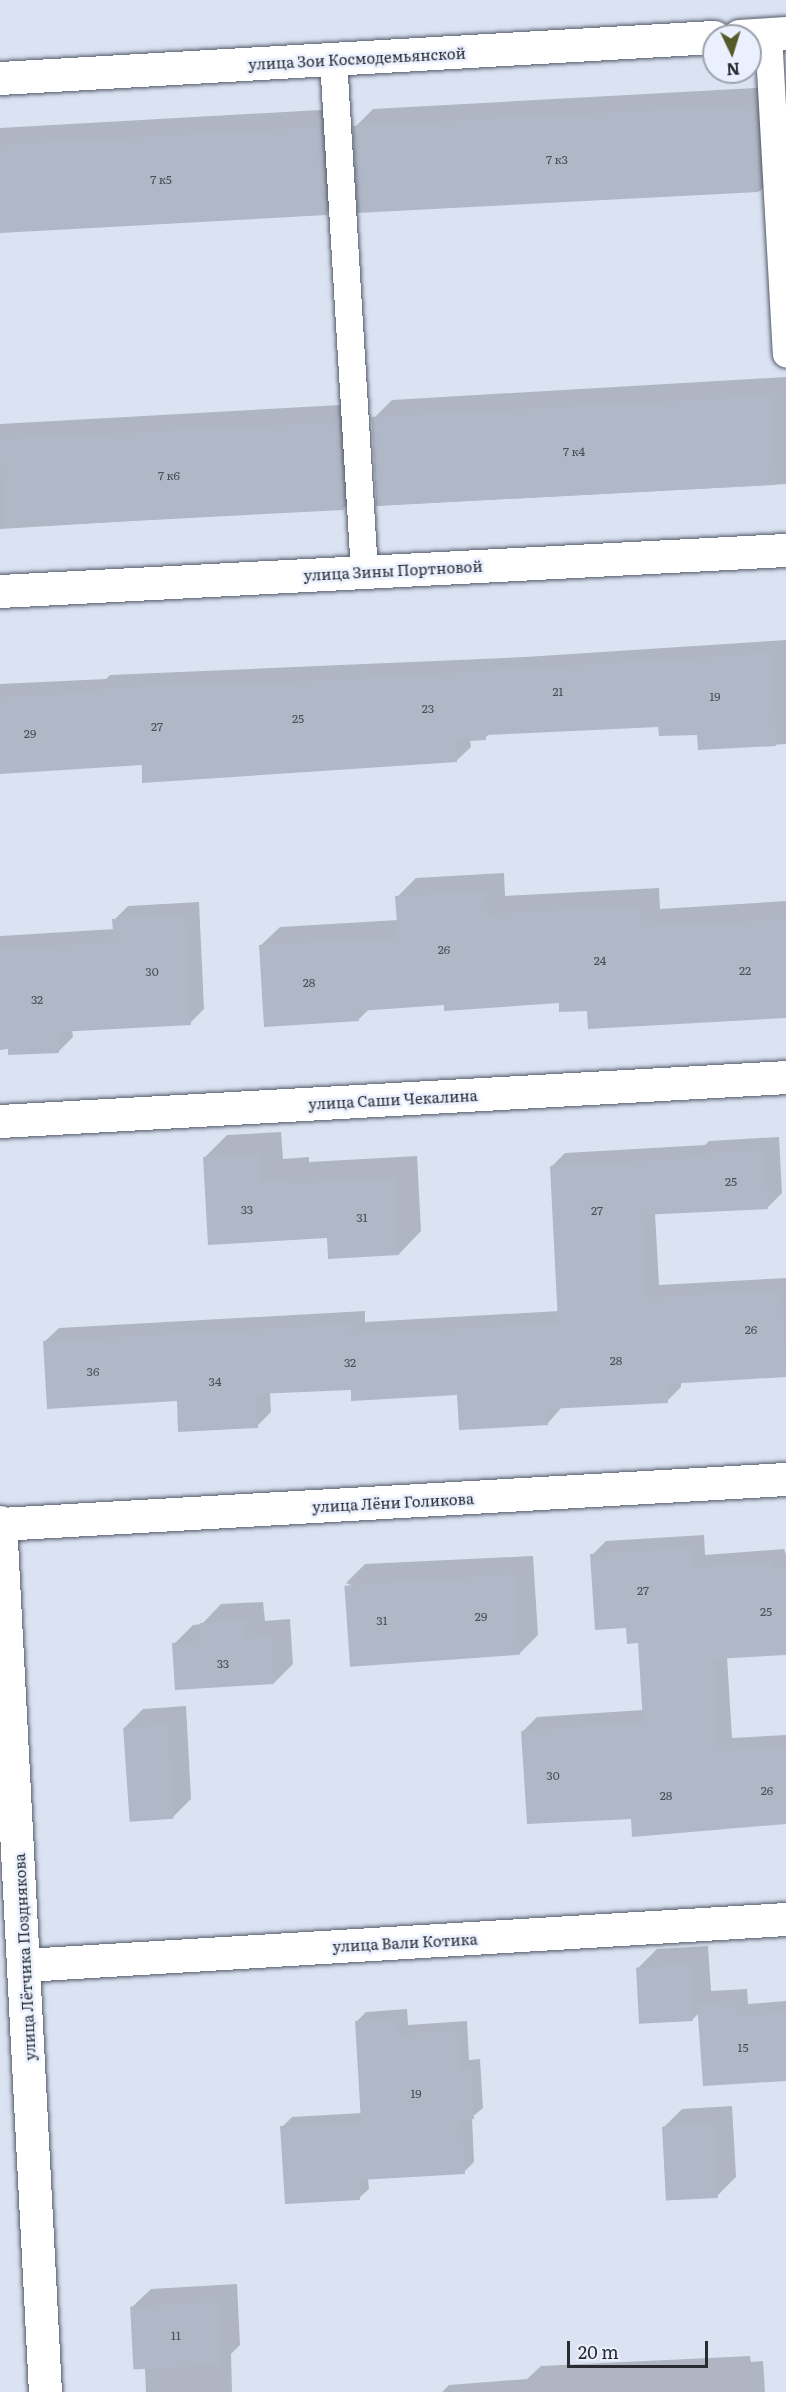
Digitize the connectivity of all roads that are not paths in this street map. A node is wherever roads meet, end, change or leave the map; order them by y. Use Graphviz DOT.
graph roads {
  1 [pos="764,35"];
  2 [pos="702,39"];
  3 [pos="333,59"];
  4 [pos="0,78"];
  5 [pos="786,353"];
  6 [pos="786,550"];
  7 [pos="364,572"];
  8 [pos="0,591"];
  9 [pos="786,1077"];
  10 [pos="0,1121"];
  11 [pos="786,1479"];
  12 [pos="0,1523"];
  13 [pos="786,1919"];
  14 [pos="25,1965"];
  15 [pos="45,2392"];
  1 -- 5 [label="lane"];
  2 -- 3 [label="street, улица Зои Космодемьянской"];
  3 -- 4 [label="street, улица Зои Космодемьянской"];
  3 -- 7 [label="lane"];
  6 -- 7 [label="street, улица Зины Портновой"];
  7 -- 8 [label="street, улица Зины Портновой"];
  9 -- 10 [label="street, улица Саши Чекалина"];
  11 -- 12 [label="street, улица Лёни Голикова"];
  12 -- 14 [label="street, улица Лётчика Позднякова"];
  13 -- 14 [label="street, улица Вали Котика"];
  14 -- 15 [label="street, улица Лётчика Позднякова"];
}
